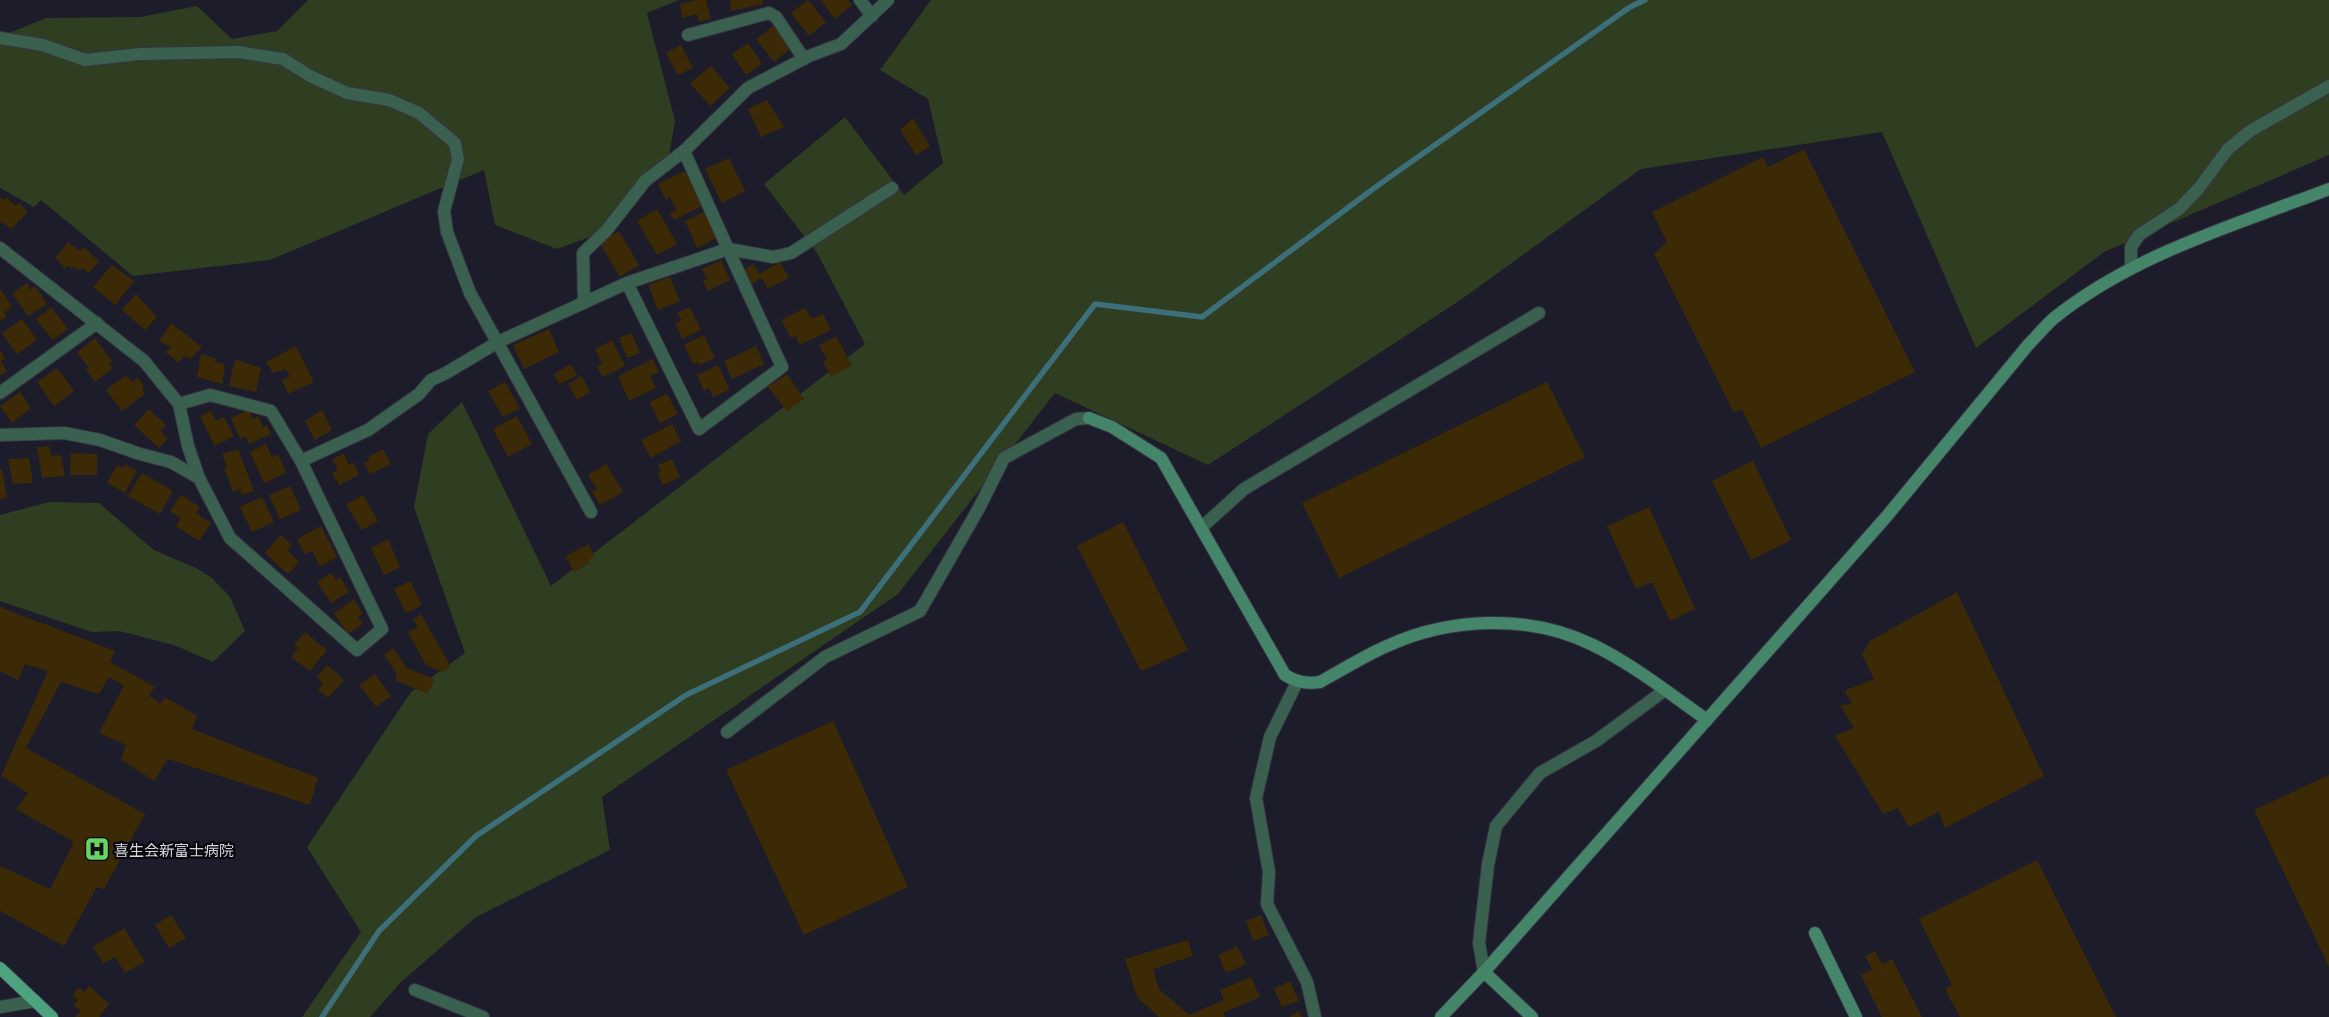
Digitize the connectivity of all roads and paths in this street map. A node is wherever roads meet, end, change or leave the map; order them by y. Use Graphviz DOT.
graph roads {
  1 [pos="860,0"];
  2 [pos="888,0"];
  3 [pos="872,16"];
  4 [pos="688,34"];
  5 [pos="0,38"];
  6 [pos="804,58"];
  7 [pos="2329,86"];
  8 [pos="684,151"];
  9 [pos="892,188"];
  10 [pos="2329,189"];
  11 [pos="728,249"];
  12 [pos="2,254"];
  13 [pos="2131,268"];
  14 [pos="627,283"];
  15 [pos="584,303"];
  16 [pos="1539,313"];
  17 [pos="97,323"];
  18 [pos="498,342"];
  19 [pos="0,393"];
  20 [pos="178,404"];
  21 [pos="0,435"];
  22 [pos="301,461"];
  23 [pos="199,478"];
  24 [pos="591,512"];
  25 [pos="1201,528"];
  26 [pos="1297,682"];
  27 [pos="1665,690"];
  28 [pos="1707,720"];
  29 [pos="727,732"];
  30 [pos="1815,933"];
  31 [pos="0,968"];
  32 [pos="1484,972"];
  33 [pos="416,990"];
  34 [pos="34,1000"];
  35 [pos="0,1007"];
  36 [pos="52,1017"];
  37 [pos="483,1017"];
  38 [pos="1315,1017"];
  39 [pos="1441,1017"];
  40 [pos="1532,1017"];
  41 [pos="1856,1017"];
  1 -- 3 [label="street"];
  2 -- 3 [label="street"];
  3 -- 6 [label="street"];
  4 -- 6 [label="street"];
  5 -- 18 [label="street"];
  6 -- 8 [label="street"];
  7 -- 13 [label="street"];
  8 -- 11 [label="street"];
  8 -- 15 [label="street"];
  9 -- 11 [label="street"];
  10 -- 13 [label="street"];
  11 -- 14 [label="street"];
  11 -- 14 [label="street"];
  12 -- 17 [label="street"];
  13 -- 28 [label="street"];
  14 -- 15 [label="street"];
  15 -- 18 [label="street"];
  16 -- 25 [label="street"];
  17 -- 19 [label="street"];
  17 -- 20 [label="street"];
  18 -- 22 [label="street"];
  18 -- 24 [label="street"];
  20 -- 22 [label="street"];
  20 -- 23 [label="street"];
  21 -- 23 [label="street"];
  22 -- 23 [label="street"];
  25 -- 26 [label="street"];
  25 -- 29 [label="street"];
  26 -- 27 [label="street"];
  26 -- 38 [label="street"];
  27 -- 28 [label="street"];
  27 -- 32 [label="street"];
  28 -- 32 [label="street"];
  30 -- 41 [label="street"];
  31 -- 34 [label="main road"];
  32 -- 39 [label="street"];
  32 -- 40 [label="street"];
  33 -- 37 [label="street"];
  34 -- 35 [label="street"];
  34 -- 36 [label="main road"];
}
